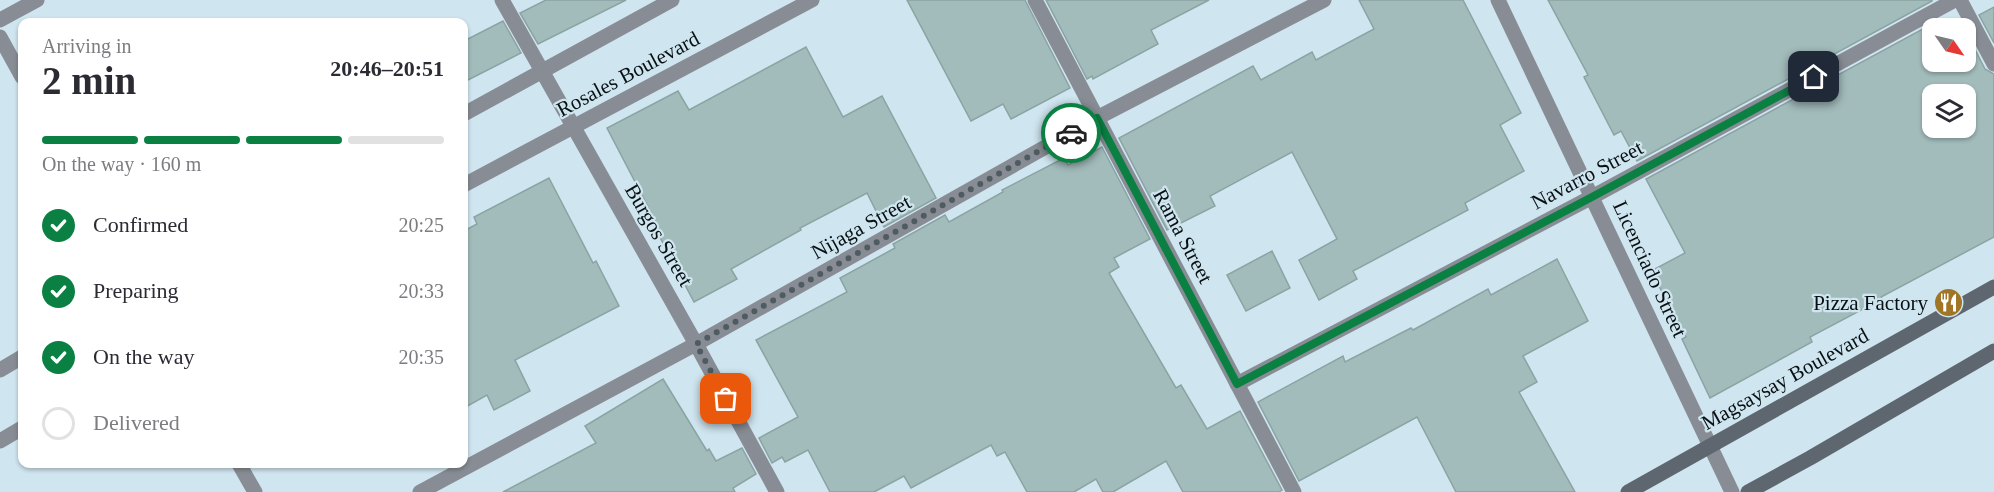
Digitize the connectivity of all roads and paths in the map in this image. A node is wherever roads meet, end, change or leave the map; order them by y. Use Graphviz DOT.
graph roads {
  1 [pos="37,0"];
  2 [pos="501,0"];
  3 [pos="672,0"];
  4 [pos="812,0"];
  5 [pos="1035,0"];
  6 [pos="1324,0"];
  7 [pos="1498,0"];
  8 [pos="1958,0"];
  9 [pos="0,20"];
  10 [pos="0,37"];
  11 [pos="1994,64"];
  12 [pos="18,70"];
  13 [pos="542,71"];
  14 [pos="468,112"];
  15 [pos="1097,118"];
  16 [pos="573,126"];
  17 [pos="468,183"];
  18 [pos="1592,197"];
  19 [pos="1994,287"];
  20 [pos="696,344"];
  21 [pos="1994,351"];
  22 [pos="18,359"];
  23 [pos="0,370"];
  24 [pos="1237,384"];
  25 [pos="18,430"];
  26 [pos="0,441"];
  27 [pos="1710,445"];
  28 [pos="468,466"];
  29 [pos="241,468"];
  30 [pos="465,468"];
  31 [pos="255,492"];
  32 [pos="420,492"];
  33 [pos="777,492"];
  34 [pos="1294,492"];
  35 [pos="1628,492"];
  36 [pos="1732,492"];
  37 [pos="1748,492"];
  1 -- 9 [label="street"];
  2 -- 13 [label="street, Burgos Street"];
  3 -- 13 [label="street, Rosales Boulevard"];
  4 -- 16 [label="street, Rosales Boulevard"];
  5 -- 15 [label="street, Rama Street"];
  6 -- 15 [label="street, Nijaga Street"];
  7 -- 18 [label="street, Licenciado Street"];
  8 -- 11 [label="street"];
  8 -- 18 [label="street, Navarro Street"];
  10 -- 12 [label="street"];
  13 -- 14 [label="street, Rosales Boulevard"];
  13 -- 16 [label="street, Burgos Street"];
  15 -- 20 [label="street, Nijaga Street"];
  15 -- 24 [label="street, Rama Street"];
  16 -- 17 [label="street, Rosales Boulevard"];
  16 -- 20 [label="street, Burgos Street"];
  18 -- 24 [label="street, Navarro Street"];
  18 -- 27 [label="street, Licenciado Street"];
  19 -- 27 [label="street, Magsaysay Boulevard"];
  20 -- 28 [label="street, Nijaga Street"];
  20 -- 33 [label="street, Burgos Street"];
  21 -- 37 [label="street"];
  22 -- 23 [label="street"];
  24 -- 34 [label="street, Rama Street"];
  25 -- 26 [label="street"];
  27 -- 35 [label="street, Magsaysay Boulevard"];
  27 -- 36 [label="street, Licenciado Street"];
  29 -- 31 [label="street"];
  30 -- 32 [label="street, Nijaga Street"];
}
